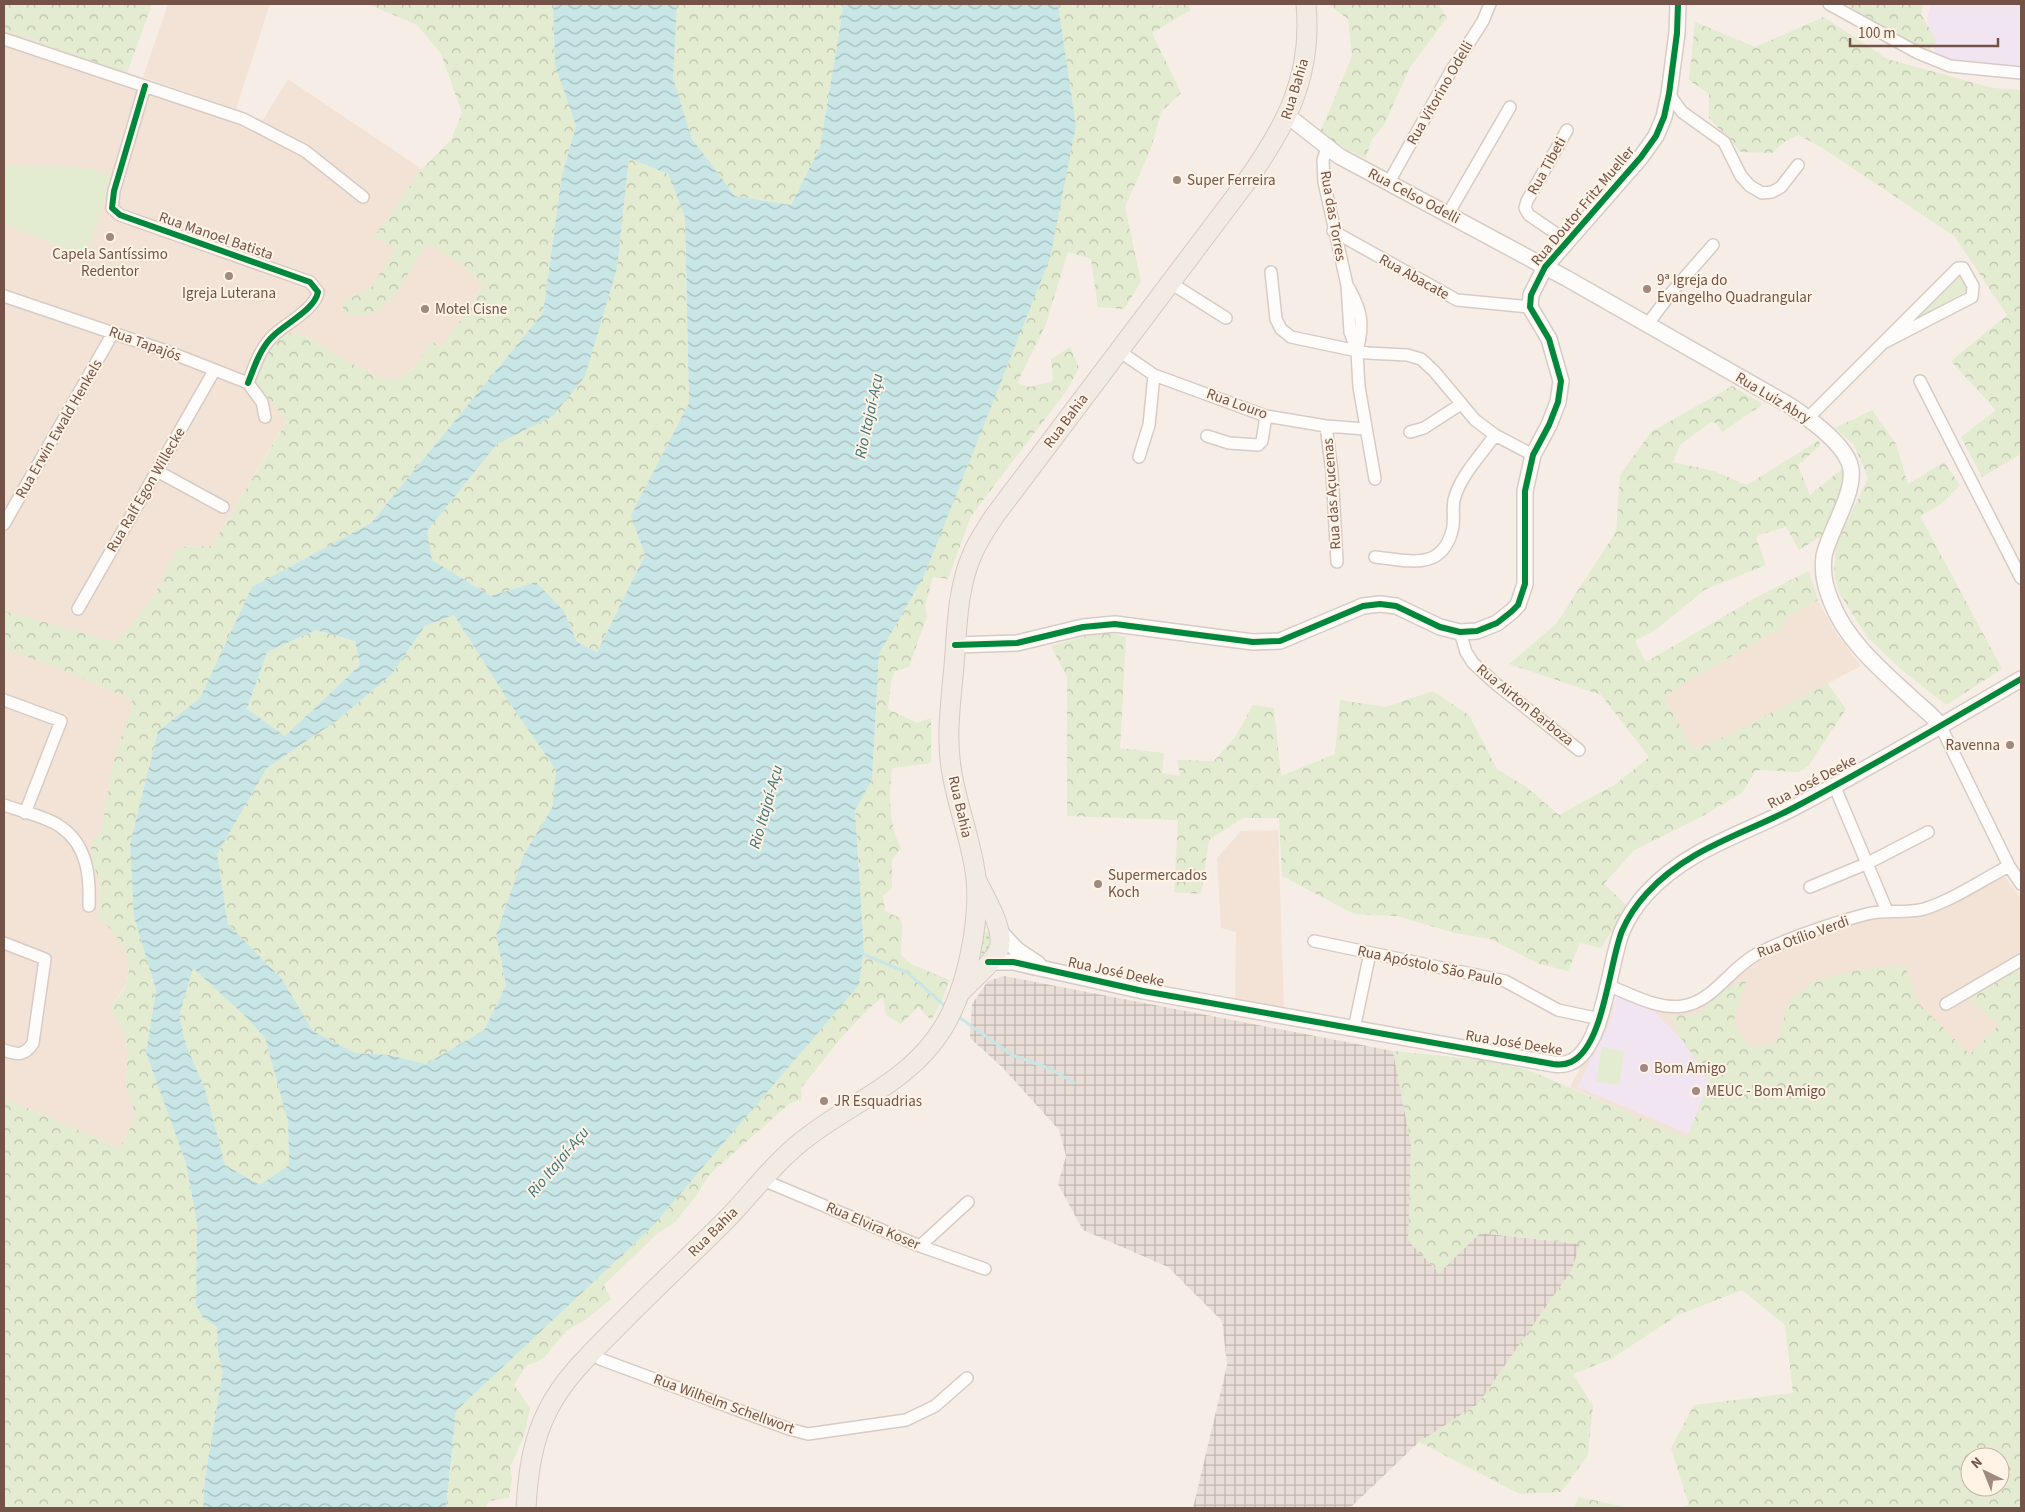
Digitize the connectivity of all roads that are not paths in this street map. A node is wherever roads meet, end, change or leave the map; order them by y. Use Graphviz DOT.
graph roads {
  1 [pos="1306,4"];
  2 [pos="1490,4"];
  3 [pos="1678,4"];
  4 [pos="1829,4"];
  5 [pos="4,39"];
  6 [pos="2021,73"];
  7 [pos="145,86"];
  8 [pos="1669,94"];
  9 [pos="1510,107"];
  10 [pos="1288,116"];
  11 [pos="1567,130"];
  12 [pos="1327,148"];
  13 [pos="1798,165"];
  14 [pos="1389,182"];
  15 [pos="364,197"];
  16 [pos="1448,214"];
  17 [pos="1333,231"];
  18 [pos="1568,242"];
  19 [pos="1713,245"];
  20 [pos="1545,267"];
  21 [pos="1271,272"];
  22 [pos="1169,282"];
  23 [pos="4,296"];
  24 [pos="1530,307"];
  25 [pos="1226,318"];
  26 [pos="1647,325"];
  27 [pos="113,333"];
  28 [pos="1883,343"];
  29 [pos="1119,351"];
  30 [pos="1357,351"];
  31 [pos="214,371"];
  32 [pos="1154,375"];
  33 [pos="1920,381"];
  34 [pos="248,384"];
  35 [pos="1461,404"];
  36 [pos="1266,416"];
  37 [pos="265,417"];
  38 [pos="1808,418"];
  39 [pos="1326,426"];
  40 [pos="1365,429"];
  41 [pos="1410,432"];
  42 [pos="1495,435"];
  43 [pos="1207,436"];
  44 [pos="1532,455"];
  45 [pos="1139,457"];
  46 [pos="157,471"];
  47 [pos="1374,479"];
  48 [pos="223,507"];
  49 [pos="4,524"];
  50 [pos="1375,557"];
  51 [pos="1337,562"];
  52 [pos="2021,578"];
  53 [pos="78,609"];
  54 [pos="1460,632"];
  55 [pos="955,645"];
  56 [pos="2021,679"];
  57 [pos="4,700"];
  58 [pos="1940,725"];
  59 [pos="1579,750"];
  60 [pos="1834,784"];
  61 [pos="4,805"];
  62 [pos="25,813"];
  63 [pos="1928,832"];
  64 [pos="1868,863"];
  65 [pos="2009,866"];
  66 [pos="976,878"];
  67 [pos="2021,884"];
  68 [pos="1810,887"];
  69 [pos="89,906"];
  70 [pos="1887,911"];
  71 [pos="975,928"];
  72 [pos="999,931"];
  73 [pos="1314,941"];
  74 [pos="4,943"];
  75 [pos="1370,952"];
  76 [pos="969,954"];
  77 [pos="2021,960"];
  78 [pos="988,962"];
  79 [pos="1045,969"];
  80 [pos="1608,984"];
  81 [pos="1946,1004"];
  82 [pos="952,1010"];
  83 [pos="1600,1019"];
  84 [pos="1354,1029"];
  85 [pos="4,1050"];
  86 [pos="763,1180"];
  87 [pos="968,1202"];
  88 [pos="920,1246"];
  89 [pos="985,1269"];
  90 [pos="593,1351"];
  91 [pos="967,1378"];
  92 [pos="526,1508"];
  1 -- 10 [label="main road, Rua Bahia"];
  2 -- 14 [label="street, Rua Vitorino Odelli"];
  3 -- 8 [label="street, Rua Doutor Fritz Mueller"];
  4 -- 6 [label="street"];
  5 -- 7 [label="street"];
  7 -- 15 [label="street"];
  7 -- 34 [label="street, Rua Manoel Batista"];
  8 -- 13 [label="street"];
  8 -- 18 [label="street, Rua Doutor Fritz Mueller"];
  9 -- 16 [label="street"];
  10 -- 12 [label="street, Rua Celso Odelli"];
  10 -- 22 [label="main road, Rua Bahia"];
  11 -- 18 [label="street, Rua Tibeti"];
  12 -- 14 [label="street, Rua Celso Odelli"];
  12 -- 17 [label="street, Rua das Torres"];
  14 -- 16 [label="street, Rua Celso Odelli"];
  16 -- 20 [label="street, Rua Celso Odelli"];
  17 -- 24 [label="street, Rua Abacate"];
  17 -- 30 [label="street, Rua das Torres"];
  18 -- 20 [label="street, Rua Doutor Fritz Mueller"];
  19 -- 26 [label="street"];
  20 -- 24 [label="street, Rua Doutor Fritz Mueller"];
  20 -- 26 [label="street, Rua Luiz Abry"];
  21 -- 30 [label="street"];
  22 -- 25 [label="street"];
  22 -- 29 [label="main road, Rua Bahia"];
  23 -- 27 [label="street, Rua Tapajós"];
  24 -- 44 [label="street"];
  26 -- 38 [label="street, Rua Luiz Abry"];
  27 -- 31 [label="street, Rua Tapajós"];
  27 -- 49 [label="street, Rua Erwin Ewald Henkels"];
  28 -- 28 [label="street"];
  28 -- 38 [label="street"];
  29 -- 32 [label="street, Rua Louro"];
  29 -- 55 [label="main road, Rua Bahia"];
  30 -- 35 [label="street"];
  30 -- 40 [label="street, Rua das Torres"];
  31 -- 34 [label="street, Rua Tapajós"];
  31 -- 46 [label="street, Rua Ralf Egon Willecke"];
  32 -- 36 [label="street, Rua Louro"];
  32 -- 45 [label="street"];
  33 -- 52 [label="street"];
  34 -- 37 [label="street"];
  35 -- 41 [label="street"];
  35 -- 42 [label="street"];
  36 -- 39 [label="street, Rua Louro"];
  36 -- 43 [label="street"];
  38 -- 58 [label="street, Rua Luiz Abry"];
  39 -- 40 [label="street, Rua Louro"];
  39 -- 51 [label="street, Rua das Açucenas"];
  40 -- 47 [label="street, Rua das Torres"];
  42 -- 44 [label="street"];
  42 -- 50 [label="street"];
  44 -- 54 [label="street"];
  46 -- 48 [label="street"];
  46 -- 53 [label="street, Rua Ralf Egon Willecke"];
  54 -- 55 [label="street"];
  54 -- 59 [label="street, Rua Airton Barboza"];
  55 -- 66 [label="main road, Rua Bahia"];
  56 -- 58 [label="street, Rua José Deeke"];
  57 -- 62 [label="street"];
  58 -- 60 [label="street, Rua José Deeke"];
  58 -- 65 [label="street"];
  60 -- 64 [label="street"];
  60 -- 80 [label="street, Rua José Deeke"];
  61 -- 62 [label="street"];
  62 -- 69 [label="street"];
  63 -- 64 [label="street"];
  64 -- 68 [label="street"];
  64 -- 70 [label="street"];
  65 -- 67 [label="street"];
  65 -- 70 [label="street, Rua Otílio Verdi"];
  66 -- 71 [label="main road, Rua Bahia"];
  66 -- 72 [label="main road, Rua Bahia"];
  70 -- 80 [label="street, Rua Otílio Verdi"];
  71 -- 72 [label="main road"];
  71 -- 76 [label="main road, Rua Bahia"];
  72 -- 78 [label="main road, Rua Bahia"];
  72 -- 79 [label="street, Rua José Deeke"];
  73 -- 75 [label="street, Rua Apóstolo São Paulo"];
  74 -- 85 [label="street"];
  75 -- 83 [label="street, Rua Apóstolo São Paulo"];
  75 -- 84 [label="street"];
  76 -- 78 [label="main road"];
  76 -- 82 [label="main road, Rua Bahia"];
  77 -- 81 [label="street"];
  78 -- 79 [label="street, Rua José Deeke"];
  78 -- 82 [label="main road, Rua Bahia"];
  79 -- 84 [label="street, Rua José Deeke"];
  80 -- 83 [label="street, Rua José Deeke"];
  82 -- 86 [label="main road, Rua Bahia"];
  83 -- 84 [label="street, Rua José Deeke"];
  86 -- 88 [label="street, Rua Elvira Koser"];
  86 -- 90 [label="main road, Rua Bahia"];
  87 -- 88 [label="street"];
  88 -- 89 [label="street, Rua Elvira Koser"];
  90 -- 91 [label="street, Rua Wilhelm Schellwort"];
  90 -- 92 [label="main road, Rua Bahia"];
}
